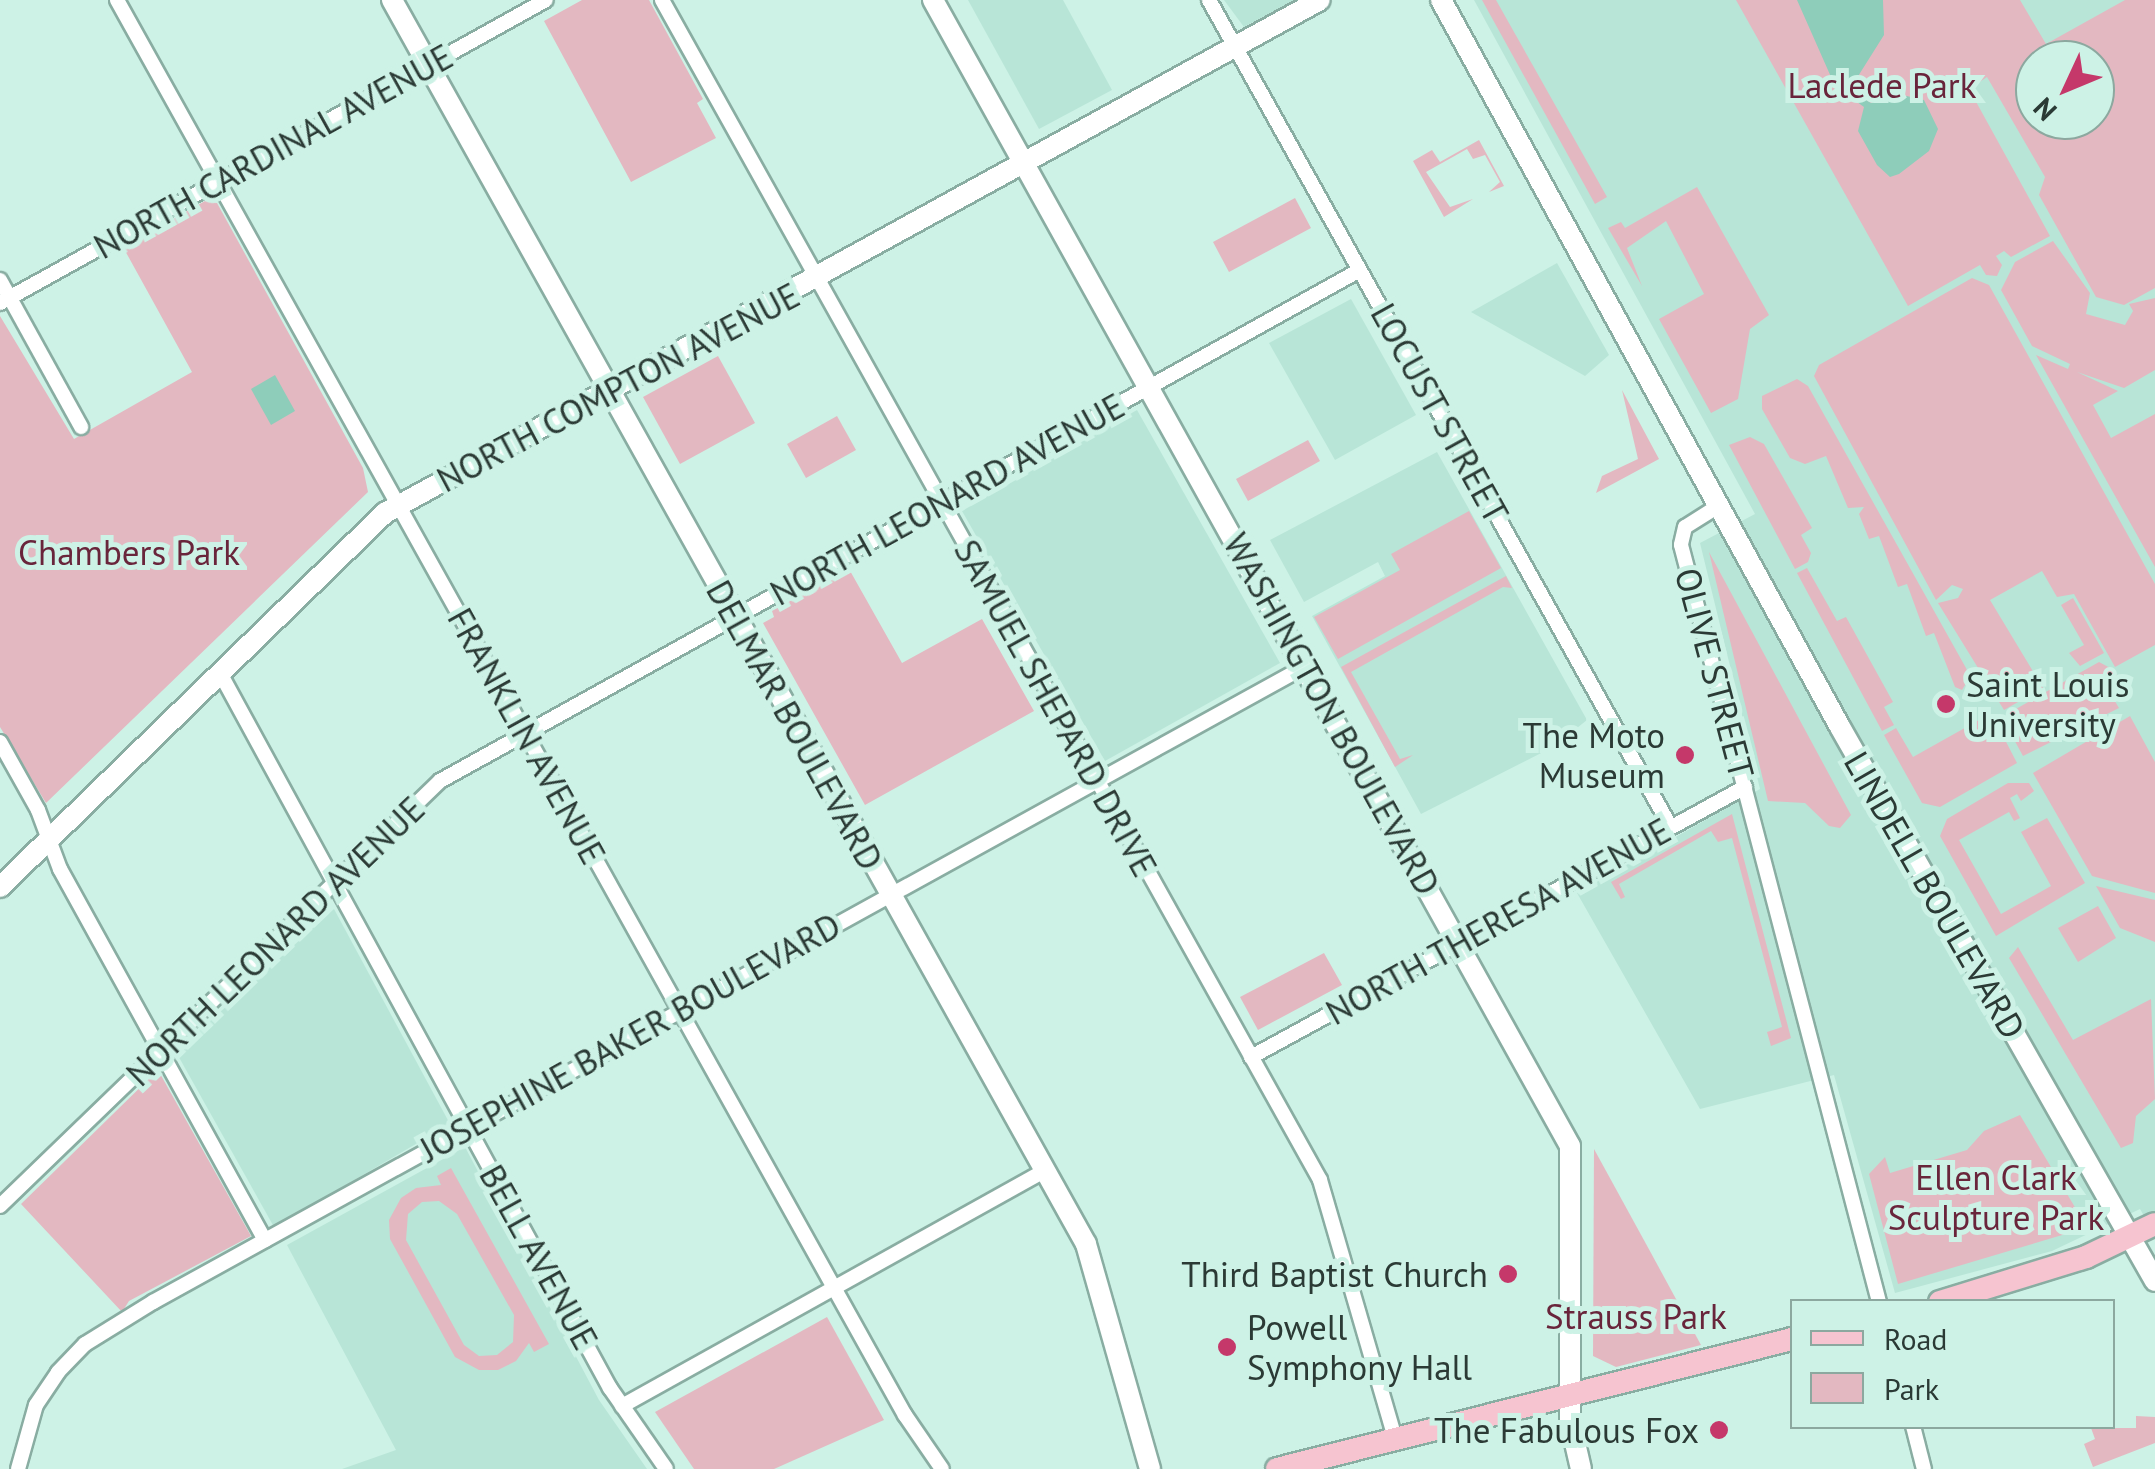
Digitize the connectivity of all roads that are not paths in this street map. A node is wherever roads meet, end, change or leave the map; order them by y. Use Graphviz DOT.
graph roads {
  1 [pos="117,0"];
  2 [pos="392,0"];
  3 [pos="546,0"];
  4 [pos="662,0"];
  5 [pos="933,0"];
  6 [pos="1209,0"];
  7 [pos="1320,0"];
  8 [pos="1441,0"];
  9 [pos="1235,47"];
  10 [pos="428,64"];
  11 [pos="1024,164"];
  12 [pos="217,182"];
  13 [pos="1360,270"];
  14 [pos="0,280"];
  15 [pos="816,280"];
  16 [pos="5,300"];
  17 [pos="1150,387"];
  18 [pos="610,390"];
  19 [pos="81,427"];
  20 [pos="940,501"];
  21 [pos="1720,505"];
  22 [pos="396,506"];
  23 [pos="734,617"];
  24 [pos="1306,666"];
  25 [pos="219,671"];
  26 [pos="527,731"];
  27 [pos="0,742"];
  28 [pos="1097,781"];
  29 [pos="1745,787"];
  30 [pos="1670,826"];
  31 [pos="48,840"];
  32 [pos="335,881"];
  33 [pos="0,887"];
  34 [pos="889,892"];
  35 [pos="1460,942"];
  36 [pos="680,1010"];
  37 [pos="162,1050"];
  38 [pos="1251,1056"];
  39 [pos="469,1128"];
  40 [pos="1046,1170"];
  41 [pos="0,1206"];
  42 [pos="2155,1224"];
  43 [pos="2130,1237"];
  44 [pos="265,1240"];
  45 [pos="2155,1281"];
  46 [pos="834,1286"];
  47 [pos="1879,1299"];
  48 [pos="1950,1299"];
  49 [pos="1790,1339"];
  50 [pos="1570,1394"];
  51 [pos="622,1406"];
  52 [pos="1914,1429"];
  53 [pos="1395,1438"];
  54 [pos="1306,1465"];
  55 [pos="18,1469"];
  56 [pos="666,1469"];
  57 [pos="942,1469"];
  58 [pos="1150,1469"];
  59 [pos="1277,1469"];
  60 [pos="1580,1469"];
  61 [pos="1924,1469"];
  1 -- 12 [label="street, FRANKLIN AVENUE"];
  2 -- 10 [label="main road, DELMAR BOULEVARD"];
  3 -- 10 [label="street, NORTH CARDINAL AVENUE"];
  4 -- 15 [label="street, SAMUEL SHEPARD DRIVE"];
  5 -- 11 [label="main road, WASHINGTON BOULEVARD"];
  6 -- 9 [label="street, LOCUST STREET"];
  7 -- 9 [label="main road, NORTH COMPTON AVENUE"];
  8 -- 21 [label="main road"];
  9 -- 11 [label="main road, NORTH COMPTON AVENUE"];
  9 -- 13 [label="street, LOCUST STREET"];
  10 -- 12 [label="street, NORTH CARDINAL AVENUE"];
  10 -- 18 [label="main road, DELMAR BOULEVARD"];
  11 -- 15 [label="main road, NORTH COMPTON AVENUE"];
  11 -- 17 [label="main road, WASHINGTON BOULEVARD"];
  12 -- 16 [label="street, NORTH CARDINAL AVENUE"];
  12 -- 22 [label="street, FRANKLIN AVENUE"];
  13 -- 17 [label="street, NORTH LEONARD AVENUE"];
  13 -- 30 [label="street, LOCUST STREET"];
  14 -- 16 [label="street"];
  15 -- 18 [label="main road, NORTH COMPTON AVENUE"];
  15 -- 20 [label="street, SAMUEL SHEPARD DRIVE"];
  16 -- 19 [label="street"];
  17 -- 20 [label="street, NORTH LEONARD AVENUE"];
  17 -- 24 [label="main road, WASHINGTON BOULEVARD"];
  18 -- 22 [label="main road, NORTH COMPTON AVENUE"];
  18 -- 23 [label="main road, DELMAR BOULEVARD"];
  20 -- 23 [label="street, NORTH LEONARD AVENUE"];
  20 -- 28 [label="street, SAMUEL SHEPARD DRIVE"];
  21 -- 29 [label="street, OLIVE STREET"];
  21 -- 43 [label="main road, LINDELL BOULEVARD"];
  22 -- 25 [label="main road, NORTH COMPTON AVENUE"];
  22 -- 26 [label="street, FRANKLIN AVENUE"];
  23 -- 26 [label="street, NORTH LEONARD AVENUE"];
  23 -- 34 [label="main road, DELMAR BOULEVARD"];
  24 -- 28 [label="street, JOSEPHINE BAKER BOULEVARD"];
  24 -- 35 [label="main road, WASHINGTON BOULEVARD"];
  25 -- 31 [label="main road, NORTH COMPTON AVENUE"];
  25 -- 32 [label="street, BELL AVENUE"];
  26 -- 32 [label="street, NORTH LEONARD AVENUE"];
  26 -- 36 [label="street, FRANKLIN AVENUE"];
  27 -- 31 [label="street"];
  28 -- 34 [label="street, JOSEPHINE BAKER BOULEVARD"];
  28 -- 38 [label="street, SAMUEL SHEPARD DRIVE"];
  29 -- 30 [label="street, NORTH THERESA AVENUE"];
  29 -- 47 [label="street, OLIVE STREET"];
  30 -- 35 [label="street, NORTH THERESA AVENUE"];
  31 -- 33 [label="main road, NORTH COMPTON AVENUE"];
  31 -- 37 [label="street"];
  32 -- 37 [label="street, NORTH LEONARD AVENUE"];
  32 -- 39 [label="street, BELL AVENUE"];
  34 -- 36 [label="street, JOSEPHINE BAKER BOULEVARD"];
  34 -- 40 [label="main road, DELMAR BOULEVARD"];
  35 -- 38 [label="street, NORTH THERESA AVENUE"];
  35 -- 50 [label="main road, WASHINGTON BOULEVARD"];
  36 -- 39 [label="street, JOSEPHINE BAKER BOULEVARD"];
  36 -- 46 [label="street, FRANKLIN AVENUE"];
  37 -- 41 [label="street, NORTH LEONARD AVENUE"];
  37 -- 44 [label="street"];
  38 -- 53 [label="street, SAMUEL SHEPARD DRIVE"];
  39 -- 44 [label="street, JOSEPHINE BAKER BOULEVARD"];
  39 -- 51 [label="street, BELL AVENUE"];
  40 -- 46 [label="street"];
  40 -- 58 [label="main road, DELMAR BOULEVARD"];
  42 -- 43 [label="main road"];
  43 -- 45 [label="main road, LINDELL BOULEVARD"];
  43 -- 48 [label="main road"];
  44 -- 55 [label="street, JOSEPHINE BAKER BOULEVARD"];
  46 -- 51 [label="street"];
  46 -- 57 [label="street, FRANKLIN AVENUE"];
  49 -- 50 [label="main road"];
  50 -- 53 [label="main road"];
  50 -- 60 [label="main road, WASHINGTON BOULEVARD"];
  51 -- 56 [label="street, BELL AVENUE"];
  52 -- 61 [label="street"];
  53 -- 54 [label="main road"];
  54 -- 59 [label="main road"];
}
